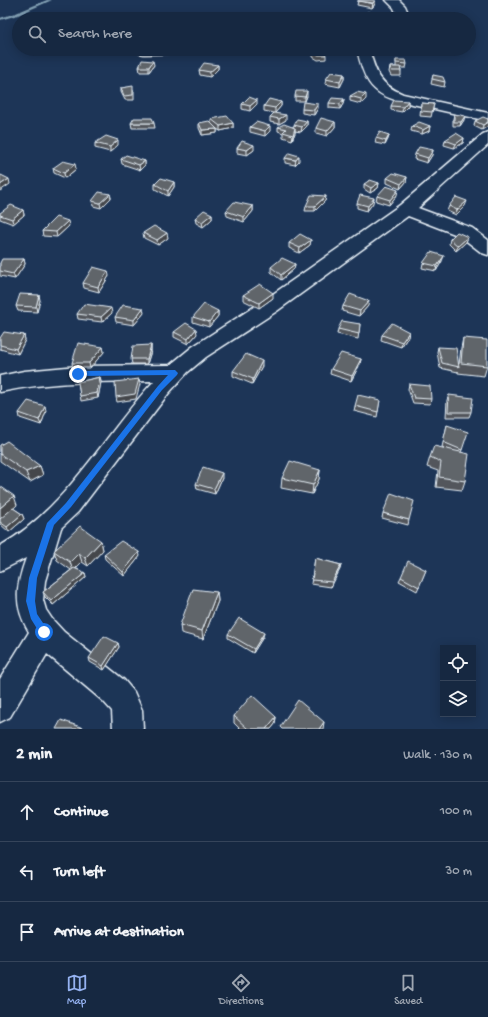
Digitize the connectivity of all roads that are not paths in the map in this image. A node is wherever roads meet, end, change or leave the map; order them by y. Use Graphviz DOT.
graph roads {
  1 [pos="392,0"];
  2 [pos="402,12"];
  3 [pos="365,56"];
  4 [pos="488,117"];
  5 [pos="488,137"];
  6 [pos="406,209"];
  7 [pos="488,249"];
  8 [pos="175,373"];
  9 [pos="0,384"];
  10 [pos="50,523"];
  11 [pos="0,559"];
  12 [pos="44,632"];
  13 [pos="0,707"];
  14 [pos="128,729"];
  1 -- 2 [label="street"];
  3 -- 4 [label="street"];
  5 -- 6 [label="street"];
  6 -- 7 [label="street"];
  6 -- 8 [label="street"];
  8 -- 9 [label="street"];
  8 -- 10 [label="street"];
  10 -- 11 [label="street"];
  10 -- 12 [label="street"];
  12 -- 13 [label="street"];
  12 -- 14 [label="street"];
}
